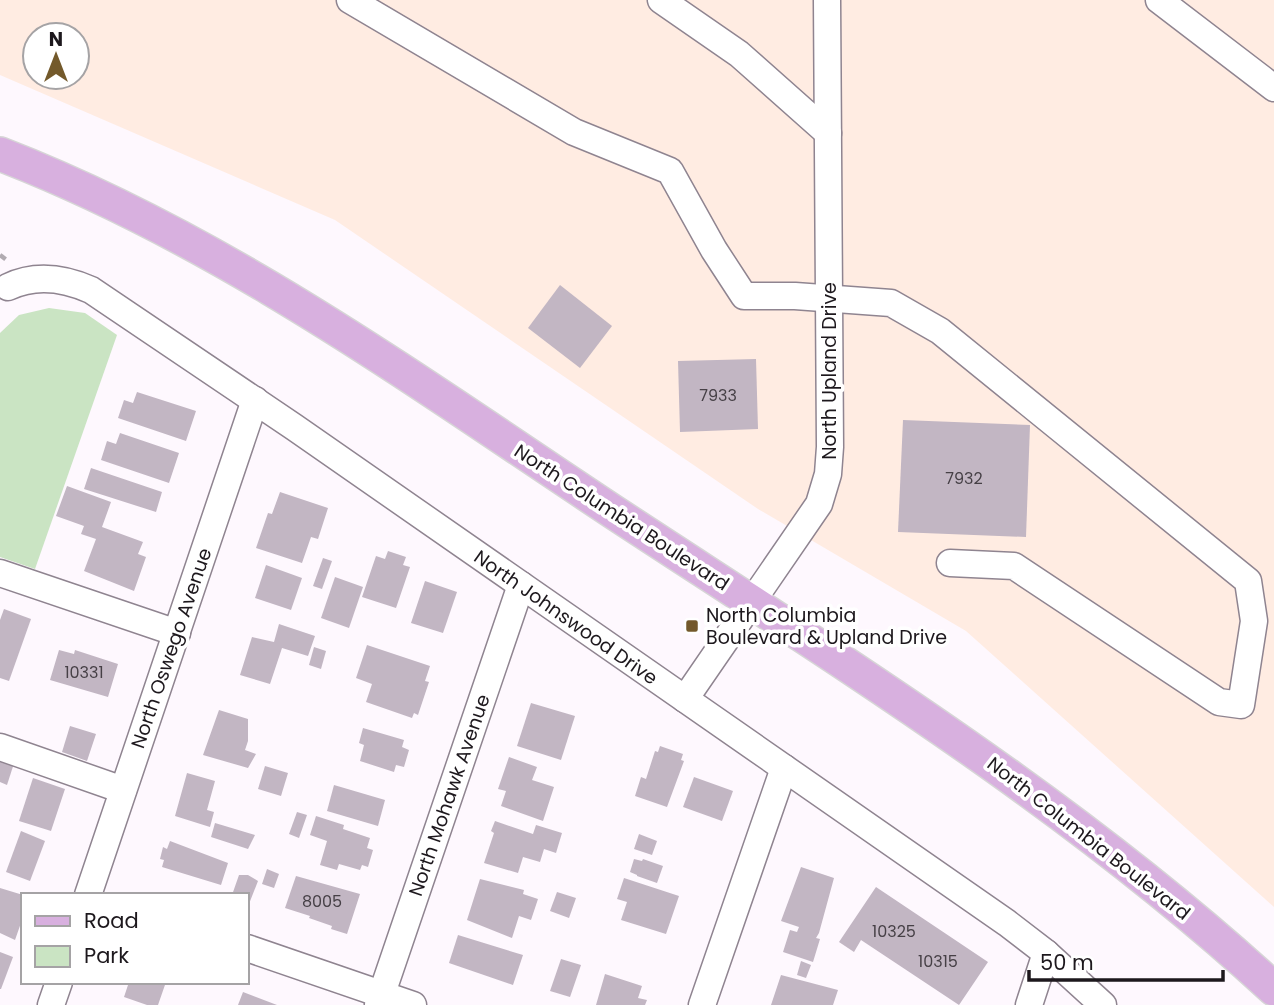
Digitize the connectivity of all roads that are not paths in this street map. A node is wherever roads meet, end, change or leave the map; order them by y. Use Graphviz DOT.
graph roads {
  1 [pos="350,0"];
  2 [pos="661,0"];
  3 [pos="827,0"];
  4 [pos="1159,0"];
  5 [pos="1274,88"];
  6 [pos="828,133"];
  7 [pos="0,154"];
  8 [pos="3,291"];
  9 [pos="829,299"];
  10 [pos="255,400"];
  11 [pos="950,562"];
  12 [pos="0,573"];
  13 [pos="521,585"];
  14 [pos="752,602"];
  15 [pos="177,633"];
  16 [pos="685,699"];
  17 [pos="0,747"];
  18 [pos="783,768"];
  19 [pos="123,790"];
  20 [pos="90,893"];
  21 [pos="248,948"];
  22 [pos="1046,953"];
  23 [pos="58,984"];
  24 [pos="1274,989"];
  25 [pos="380,1000"];
  26 [pos="51,1005"];
  27 [pos="413,1005"];
  28 [pos="702,1005"];
  29 [pos="1028,1005"];
  30 [pos="1103,1005"];
  1 -- 9 [label="street"];
  2 -- 6 [label="street"];
  3 -- 6 [label="street, North Upland Drive"];
  4 -- 5 [label="street"];
  6 -- 9 [label="street, North Upland Drive"];
  7 -- 14 [label="main road, North Columbia Boulevard"];
  8 -- 10 [label="street, North Johnswood Drive"];
  9 -- 11 [label="street"];
  9 -- 14 [label="street, North Upland Drive"];
  10 -- 13 [label="street, North Johnswood Drive"];
  10 -- 15 [label="street, North Oswego Avenue"];
  12 -- 15 [label="street"];
  13 -- 16 [label="street, North Johnswood Drive"];
  13 -- 25 [label="street, North Mohawk Avenue"];
  14 -- 16 [label="street, North Upland Drive"];
  14 -- 24 [label="main road, North Columbia Boulevard"];
  15 -- 19 [label="street, North Oswego Avenue"];
  16 -- 18 [label="street, North Johnswood Drive"];
  17 -- 19 [label="street"];
  18 -- 22 [label="street, North Johnswood Drive"];
  18 -- 28 [label="street"];
  19 -- 20 [label="street, North Oswego Avenue"];
  21 -- 25 [label="street"];
  22 -- 29 [label="street"];
  22 -- 30 [label="street, North Johnswood Drive"];
  23 -- 26 [label="street"];
  25 -- 27 [label="street"];
}
